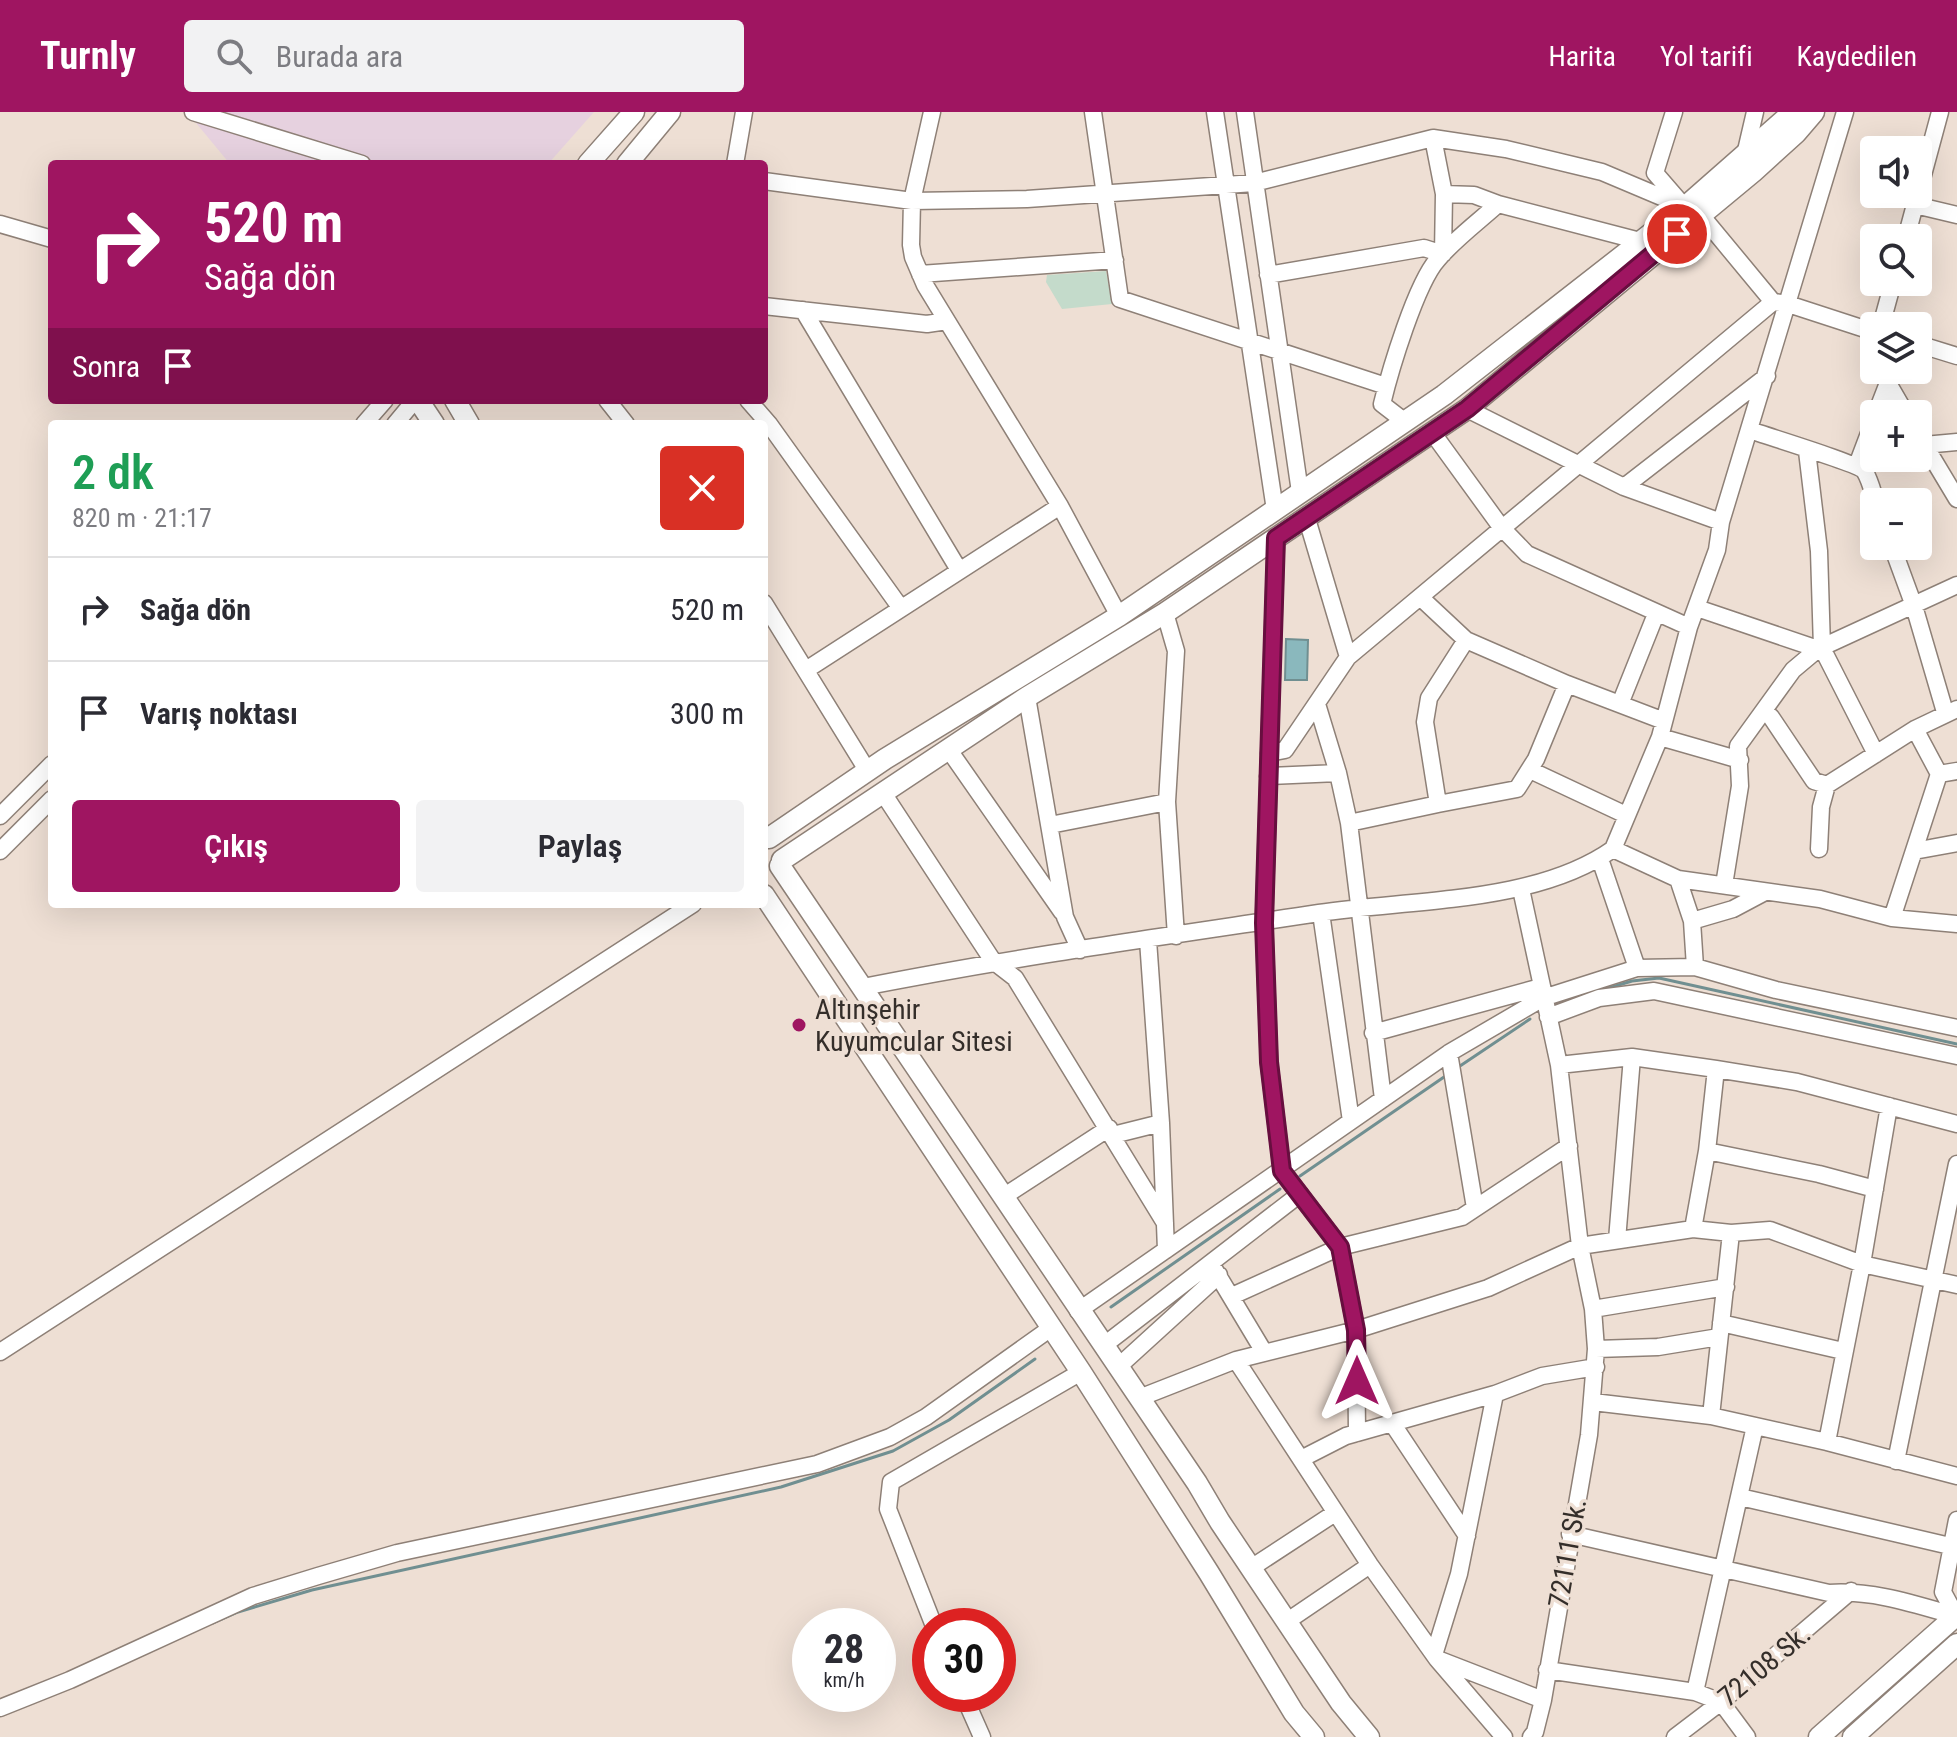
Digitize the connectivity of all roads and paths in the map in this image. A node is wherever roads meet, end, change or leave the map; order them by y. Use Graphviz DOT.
graph roads {
  1 [pos="193,112"];
  2 [pos="634,112"];
  3 [pos="670,112"];
  4 [pos="744,112"];
  5 [pos="932,112"];
  6 [pos="1093,112"];
  7 [pos="1215,112"];
  8 [pos="1674,112"];
  9 [pos="1755,112"];
  10 [pos="1793,112"];
  11 [pos="1814,112"];
  12 [pos="1845,112"];
  13 [pos="1940,112"];
  14 [pos="1251,114"];
  15 [pos="1433,138"];
  16 [pos="1932,142"];
  17 [pos="1745,155"];
  18 [pos="349,160"];
  19 [pos="592,160"];
  20 [pos="630,160"];
  21 [pos="736,160"];
  22 [pos="768,182"];
  23 [pos="1254,183"];
  24 [pos="1226,185"];
  25 [pos="1105,193"];
  26 [pos="1444,194"];
  27 [pos="912,201"];
  28 [pos="1498,204"];
  29 [pos="1928,208"];
  30 [pos="1693,211"];
  31 [pos="1957,215"];
  32 [pos="0,224"];
  33 [pos="48,238"];
  34 [pos="1640,241"];
  35 [pos="1443,254"];
  36 [pos="1115,260"];
  37 [pos="920,274"];
  38 [pos="1268,275"];
  39 [pos="1780,303"];
  40 [pos="768,306"];
  41 [pos="803,310"];
  42 [pos="947,321"];
  43 [pos="1860,328"];
  44 [pos="1249,341"];
  45 [pos="1932,348"];
  46 [pos="1279,351"];
  47 [pos="1957,356"];
  48 [pos="1767,376"];
  49 [pos="1386,386"];
  50 [pos="382,404"];
  51 [pos="412,404"];
  52 [pos="610,404"];
  53 [pos="1467,409"];
  54 [pos="368,420"];
  55 [pos="398,420"];
  56 [pos="623,420"];
  57 [pos="1404,421"];
  58 [pos="768,428"];
  59 [pos="1750,430"];
  60 [pos="1432,432"];
  61 [pos="1932,440"];
  62 [pos="1957,442"];
  63 [pos="1807,451"];
  64 [pos="1860,457"];
  65 [pos="1932,457"];
  66 [pos="1579,464"];
  67 [pos="1857,465"];
  68 [pos="1624,487"];
  69 [pos="1871,488"];
  70 [pos="1300,492"];
  71 [pos="1957,499"];
  72 [pos="1060,506"];
  73 [pos="1275,510"];
  74 [pos="1307,519"];
  75 [pos="1721,522"];
  76 [pos="1501,527"];
  77 [pos="1276,538"];
  78 [pos="1897,560"];
  79 [pos="959,570"];
  80 [pos="1957,585"];
  81 [pos="1420,597"];
  82 [pos="1914,606"];
  83 [pos="900,607"];
  84 [pos="1697,608"];
  85 [pos="768,609"];
  86 [pos="1165,613"];
  87 [pos="1656,614"];
  88 [pos="1119,616"];
  89 [pos="1689,627"];
  90 [pos="1466,640"];
  91 [pos="1820,648"];
  92 [pos="1348,657"];
  93 [pos="806,670"];
  94 [pos="1567,684"];
  95 [pos="1027,697"];
  96 [pos="1317,704"];
  97 [pos="1620,704"];
  98 [pos="1951,710"];
  99 [pos="1764,711"];
  100 [pos="1662,729"];
  101 [pos="1915,729"];
  102 [pos="949,750"];
  103 [pos="1269,753"];
  104 [pos="1876,754"];
  105 [pos="1740,760"];
  106 [pos="48,768"];
  107 [pos="867,770"];
  108 [pos="1530,770"];
  109 [pos="1957,771"];
  110 [pos="1338,773"];
  111 [pos="1939,774"];
  112 [pos="1268,776"];
  113 [pos="1827,785"];
  114 [pos="883,793"];
  115 [pos="1167,802"];
  116 [pos="48,803"];
  117 [pos="1438,804"];
  118 [pos="1626,815"];
  119 [pos="0,816"];
  120 [pos="1349,823"];
  121 [pos="1050,825"];
  122 [pos="768,833"];
  123 [pos="768,836"];
  124 [pos="1957,843"];
  125 [pos="800,848"];
  126 [pos="1819,849"];
  127 [pos="0,851"];
  128 [pos="1914,851"];
  129 [pos="1606,854"];
  130 [pos="775,868"];
  131 [pos="1678,879"];
  132 [pos="1724,885"];
  133 [pos="795,887"];
  134 [pos="1521,889"];
  135 [pos="1765,892"];
  136 [pos="768,901"];
  137 [pos="687,908"];
  138 [pos="1359,909"];
  139 [pos="1321,913"];
  140 [pos="1065,917"];
  141 [pos="1892,918"];
  142 [pos="1692,921"];
  143 [pos="1264,923"];
  144 [pos="1957,924"];
  145 [pos="1176,936"];
  146 [pos="1148,940"];
  147 [pos="1080,950"];
  148 [pos="993,961"];
  149 [pos="1695,967"];
  150 [pos="1637,968"];
  151 [pos="863,987"];
  152 [pos="1542,992"];
  153 [pos="1548,1017"];
  154 [pos="1957,1028"];
  155 [pos="1373,1033"];
  156 [pos="1449,1053"];
  157 [pos="1957,1056"];
  158 [pos="1632,1057"];
  159 [pos="1559,1065"];
  160 [pos="1716,1069"];
  161 [pos="1383,1099"];
  162 [pos="1889,1106"];
  163 [pos="1351,1121"];
  164 [pos="1161,1123"];
  165 [pos="1957,1124"];
  166 [pos="1111,1132"];
  167 [pos="1569,1146"];
  168 [pos="1707,1151"];
  169 [pos="1957,1164"];
  170 [pos="1282,1171"];
  171 [pos="1875,1189"];
  172 [pos="1300,1194"];
  173 [pos="1003,1197"];
  174 [pos="1475,1208"];
  175 [pos="1165,1223"];
  176 [pos="1693,1229"];
  177 [pos="1731,1233"];
  178 [pos="1617,1240"];
  179 [pos="1580,1246"];
  180 [pos="1340,1247"];
  181 [pos="1166,1250"];
  182 [pos="1862,1264"];
  183 [pos="1215,1269"];
  184 [pos="1933,1279"];
  185 [pos="1957,1285"];
  186 [pos="1726,1287"];
  187 [pos="1232,1296"];
  188 [pos="1593,1309"];
  189 [pos="1078,1311"];
  190 [pos="1051,1328"];
  191 [pos="1356,1330"];
  192 [pos="1720,1330"];
  193 [pos="1103,1346"];
  194 [pos="1596,1349"];
  195 [pos="1843,1351"];
  196 [pos="0,1352"];
  197 [pos="1264,1352"];
  198 [pos="1236,1360"];
  199 [pos="1118,1367"];
  200 [pos="1596,1367"];
  201 [pos="1081,1372"];
  202 [pos="1495,1394"];
  203 [pos="1139,1398"];
  204 [pos="1593,1402"];
  205 [pos="1711,1416"];
  206 [pos="1392,1423"];
  207 [pos="1755,1426"];
  208 [pos="1357,1433"];
  209 [pos="1827,1442"];
  210 [pos="1301,1459"];
  211 [pos="1896,1461"];
  212 [pos="1957,1476"];
  213 [pos="1740,1497"];
  214 [pos="1335,1513"];
  215 [pos="1957,1520"];
  216 [pos="1570,1534"];
  217 [pos="1467,1536"];
  218 [pos="1950,1546"];
  219 [pos="1370,1565"];
  220 [pos="1251,1568"];
  221 [pos="1723,1568"];
  222 [pos="1851,1591"];
  223 [pos="927,1608"];
  224 [pos="1956,1615"];
  225 [pos="1286,1622"];
  226 [pos="1957,1644"];
  227 [pos="1436,1657"];
  228 [pos="1547,1670"];
  229 [pos="1695,1692"];
  230 [pos="1543,1700"];
  231 [pos="1721,1702"];
  232 [pos="0,1708"];
  233 [pos="971,1712"];
  234 [pos="982,1737"];
  235 [pos="1314,1737"];
  236 [pos="1369,1737"];
  237 [pos="1504,1737"];
  238 [pos="1531,1737"];
  239 [pos="1675,1737"];
  240 [pos="1747,1737"];
  241 [pos="1819,1737"];
  242 [pos="1853,1737"];
  1 -- 18 [label="street"];
  2 -- 19 [label="main road"];
  3 -- 20 [label="main road"];
  4 -- 21 [label="street"];
  5 -- 27 [label="street"];
  6 -- 25 [label="street"];
  7 -- 24 [label="street"];
  8 -- 30 [label="street"];
  9 -- 17 [label="street"];
  10 -- 17 [label="main road"];
  11 -- 30 [label="main road"];
  12 -- 39 [label="street"];
  13 -- 16 [label="street"];
  14 -- 23 [label="street"];
  15 -- 23 [label="street"];
  15 -- 26 [label="street"];
  15 -- 30 [label="street"];
  17 -- 30 [label="main road"];
  22 -- 27 [label="street"];
  23 -- 24 [label="street"];
  23 -- 38 [label="street"];
  24 -- 25 [label="street"];
  24 -- 44 [label="street"];
  25 -- 27 [label="street"];
  25 -- 36 [label="street"];
  26 -- 28 [label="street"];
  26 -- 35 [label="street"];
  27 -- 37 [label="street"];
  28 -- 34 [label="street"];
  28 -- 35 [label="street"];
  29 -- 31 [label="street"];
  30 -- 34 [label="main road"];
  30 -- 39 [label="street"];
  30 -- 53 [label="main road"];
  32 -- 33 [label="street"];
  34 -- 57 [label="main road"];
  35 -- 38 [label="street"];
  35 -- 49 [label="street"];
  36 -- 37 [label="street"];
  36 -- 44 [label="street"];
  37 -- 42 [label="street"];
  38 -- 46 [label="street"];
  39 -- 43 [label="street"];
  39 -- 48 [label="street"];
  39 -- 66 [label="street"];
  40 -- 41 [label="street"];
  41 -- 42 [label="street"];
  41 -- 79 [label="street"];
  42 -- 72 [label="street"];
  44 -- 46 [label="street"];
  44 -- 73 [label="street"];
  45 -- 47 [label="street"];
  46 -- 49 [label="street"];
  46 -- 70 [label="street"];
  48 -- 59 [label="street"];
  48 -- 68 [label="street"];
  49 -- 57 [label="street"];
  50 -- 54 [label="street"];
  51 -- 55 [label="street"];
  52 -- 56 [label="street"];
  53 -- 60 [label="main road"];
  53 -- 66 [label="street"];
  57 -- 70 [label="main road"];
  58 -- 83 [label="street"];
  59 -- 63 [label="street"];
  59 -- 75 [label="street"];
  60 -- 74 [label="main road"];
  60 -- 76 [label="street"];
  61 -- 62 [label="street"];
  63 -- 67 [label="street"];
  63 -- 91 [label="street"];
  64 -- 67 [label="street"];
  65 -- 71 [label="street"];
  66 -- 68 [label="street"];
  66 -- 76 [label="street"];
  67 -- 69 [label="street"];
  68 -- 75 [label="street"];
  70 -- 73 [label="main road"];
  72 -- 79 [label="street"];
  72 -- 88 [label="street"];
  73 -- 88 [label="main road"];
  74 -- 77 [label="main road"];
  74 -- 92 [label="street"];
  75 -- 84 [label="street"];
  76 -- 81 [label="street"];
  76 -- 87 [label="street"];
  77 -- 86 [label="main road"];
  77 -- 103 [label="street"];
  78 -- 82 [label="street"];
  79 -- 83 [label="street"];
  80 -- 82 [label="street"];
  81 -- 90 [label="street"];
  81 -- 92 [label="street"];
  82 -- 91 [label="street"];
  82 -- 98 [label="street"];
  83 -- 93 [label="street"];
  84 -- 89 [label="street"];
  84 -- 91 [label="street"];
  85 -- 93 [label="street"];
  86 -- 95 [label="main road"];
  86 -- 115 [label="street"];
  87 -- 89 [label="street"];
  87 -- 97 [label="street"];
  88 -- 107 [label="main road"];
  89 -- 100 [label="street"];
  90 -- 94 [label="street"];
  90 -- 117 [label="street"];
  91 -- 99 [label="street"];
  91 -- 104 [label="street"];
  92 -- 96 [label="street"];
  93 -- 107 [label="street"];
  94 -- 97 [label="street"];
  94 -- 108 [label="street"];
  95 -- 102 [label="main road"];
  95 -- 121 [label="street"];
  96 -- 103 [label="street"];
  96 -- 110 [label="street"];
  97 -- 100 [label="street"];
  98 -- 101 [label="street"];
  99 -- 105 [label="street"];
  99 -- 113 [label="street"];
  100 -- 105 [label="street"];
  100 -- 118 [label="street"];
  101 -- 104 [label="street"];
  101 -- 111 [label="street"];
  102 -- 114 [label="main road"];
  102 -- 140 [label="street"];
  103 -- 112 [label="street"];
  104 -- 113 [label="street"];
  105 -- 132 [label="street"];
  106 -- 119 [label="street"];
  107 -- 122 [label="main road"];
  108 -- 117 [label="street"];
  108 -- 118 [label="street"];
  109 -- 111 [label="street"];
  110 -- 112 [label="street"];
  110 -- 120 [label="street"];
  111 -- 128 [label="street"];
  112 -- 143 [label="street"];
  113 -- 126 [label="street"];
  114 -- 125 [label="main road"];
  114 -- 148 [label="street"];
  115 -- 121 [label="street"];
  115 -- 145 [label="street"];
  116 -- 127 [label="street"];
  117 -- 120 [label="street"];
  118 -- 129 [label="street"];
  120 -- 138 [label="street"];
  121 -- 140 [label="street"];
  123 -- 130 [label="main road"];
  124 -- 128 [label="street"];
  125 -- 130 [label="main road"];
  125 -- 133 [label="main road"];
  128 -- 141 [label="street"];
  129 -- 131 [label="street"];
  129 -- 134 [label="street"];
  129 -- 150 [label="street"];
  130 -- 133 [label="main road"];
  131 -- 132 [label="street"];
  131 -- 142 [label="street"];
  132 -- 135 [label="street"];
  133 -- 151 [label="main road"];
  134 -- 138 [label="street"];
  134 -- 152 [label="street, 72111 Sk."];
  135 -- 141 [label="street"];
  135 -- 142 [label="street"];
  136 -- 190 [label="main road"];
  137 -- 196 [label="street"];
  138 -- 139 [label="street"];
  138 -- 155 [label="street"];
  139 -- 143 [label="street"];
  139 -- 163 [label="street"];
  140 -- 147 [label="street"];
  141 -- 144 [label="street"];
  142 -- 149 [label="street"];
  143 -- 145 [label="street"];
  143 -- 170 [label="street"];
  145 -- 146 [label="street"];
  146 -- 147 [label="street"];
  146 -- 164 [label="street"];
  147 -- 148 [label="street"];
  148 -- 151 [label="street"];
  148 -- 166 [label="street"];
  149 -- 150 [label="street"];
  149 -- 154 [label="street"];
  150 -- 152 [label="street"];
  151 -- 173 [label="main road"];
  152 -- 153 [label="street, 72111 Sk."];
  152 -- 155 [label="street"];
  152 -- 156 [label="street"];
  153 -- 157 [label="street"];
  153 -- 159 [label="street, 72111 Sk."];
  155 -- 161 [label="street"];
  156 -- 161 [label="street"];
  156 -- 174 [label="street"];
  158 -- 159 [label="street"];
  158 -- 160 [label="street"];
  158 -- 178 [label="street"];
  159 -- 167 [label="street, 72111 Sk."];
  160 -- 162 [label="street"];
  160 -- 168 [label="street"];
  161 -- 163 [label="street"];
  162 -- 165 [label="street"];
  162 -- 171 [label="street"];
  163 -- 170 [label="street"];
  164 -- 166 [label="street"];
  164 -- 175 [label="street"];
  166 -- 173 [label="street"];
  166 -- 175 [label="street"];
  167 -- 174 [label="street"];
  167 -- 179 [label="street, 72111 Sk."];
  168 -- 171 [label="street"];
  168 -- 176 [label="street"];
  169 -- 184 [label="street"];
  170 -- 172 [label="street"];
  170 -- 181 [label="street"];
  171 -- 182 [label="street"];
  172 -- 180 [label="street"];
  172 -- 183 [label="street"];
  173 -- 189 [label="main road"];
  174 -- 180 [label="street"];
  175 -- 181 [label="street"];
  176 -- 177 [label="street"];
  176 -- 178 [label="street"];
  177 -- 182 [label="street"];
  177 -- 186 [label="street"];
  178 -- 179 [label="street"];
  179 -- 188 [label="street, 72111 Sk."];
  179 -- 191 [label="street"];
  180 -- 187 [label="street"];
  180 -- 191 [label="street"];
  181 -- 189 [label="street"];
  182 -- 184 [label="street"];
  182 -- 195 [label="street"];
  183 -- 187 [label="street"];
  183 -- 193 [label="street"];
  183 -- 199 [label="street"];
  184 -- 185 [label="street"];
  184 -- 211 [label="street"];
  186 -- 188 [label="street"];
  186 -- 192 [label="street"];
  187 -- 197 [label="street"];
  188 -- 194 [label="street, 72111 Sk."];
  189 -- 193 [label="main road"];
  190 -- 201 [label="main road"];
  190 -- 232 [label="street"];
  191 -- 197 [label="street"];
  191 -- 208 [label="street"];
  192 -- 194 [label="street"];
  192 -- 195 [label="street"];
  192 -- 205 [label="street"];
  193 -- 199 [label="main road"];
  194 -- 200 [label="street, 72111 Sk."];
  195 -- 209 [label="street"];
  197 -- 198 [label="street"];
  198 -- 203 [label="street"];
  198 -- 210 [label="street"];
  199 -- 203 [label="main road"];
  200 -- 202 [label="street"];
  200 -- 204 [label="street, 72111 Sk."];
  201 -- 223 [label="street"];
  201 -- 235 [label="main road"];
  202 -- 206 [label="street"];
  202 -- 217 [label="street"];
  203 -- 220 [label="main road"];
  204 -- 205 [label="street"];
  204 -- 216 [label="street, 72111 Sk."];
  205 -- 207 [label="street"];
  206 -- 208 [label="street"];
  206 -- 217 [label="street"];
  207 -- 209 [label="street"];
  207 -- 213 [label="street"];
  208 -- 210 [label="street"];
  209 -- 211 [label="street"];
  210 -- 214 [label="street"];
  211 -- 212 [label="street"];
  213 -- 218 [label="street"];
  213 -- 221 [label="street"];
  214 -- 219 [label="street"];
  214 -- 220 [label="street"];
  215 -- 218 [label="street"];
  216 -- 221 [label="street"];
  216 -- 228 [label="street, 72111 Sk."];
  217 -- 227 [label="street"];
  218 -- 224 [label="street"];
  219 -- 225 [label="street"];
  219 -- 227 [label="street"];
  220 -- 225 [label="main road"];
  221 -- 222 [label="street"];
  221 -- 229 [label="street"];
  222 -- 224 [label="street"];
  222 -- 231 [label="street, 72108 Sk."];
  224 -- 241 [label="main road"];
  225 -- 236 [label="main road"];
  226 -- 242 [label="main road"];
  227 -- 230 [label="street"];
  227 -- 237 [label="street"];
  228 -- 229 [label="street"];
  228 -- 230 [label="street, 72111 Sk."];
  229 -- 231 [label="street"];
  230 -- 238 [label="street, 72111 Sk."];
  231 -- 239 [label="street, 72108 Sk."];
  231 -- 240 [label="street"];
  233 -- 234 [label="street"];
}
